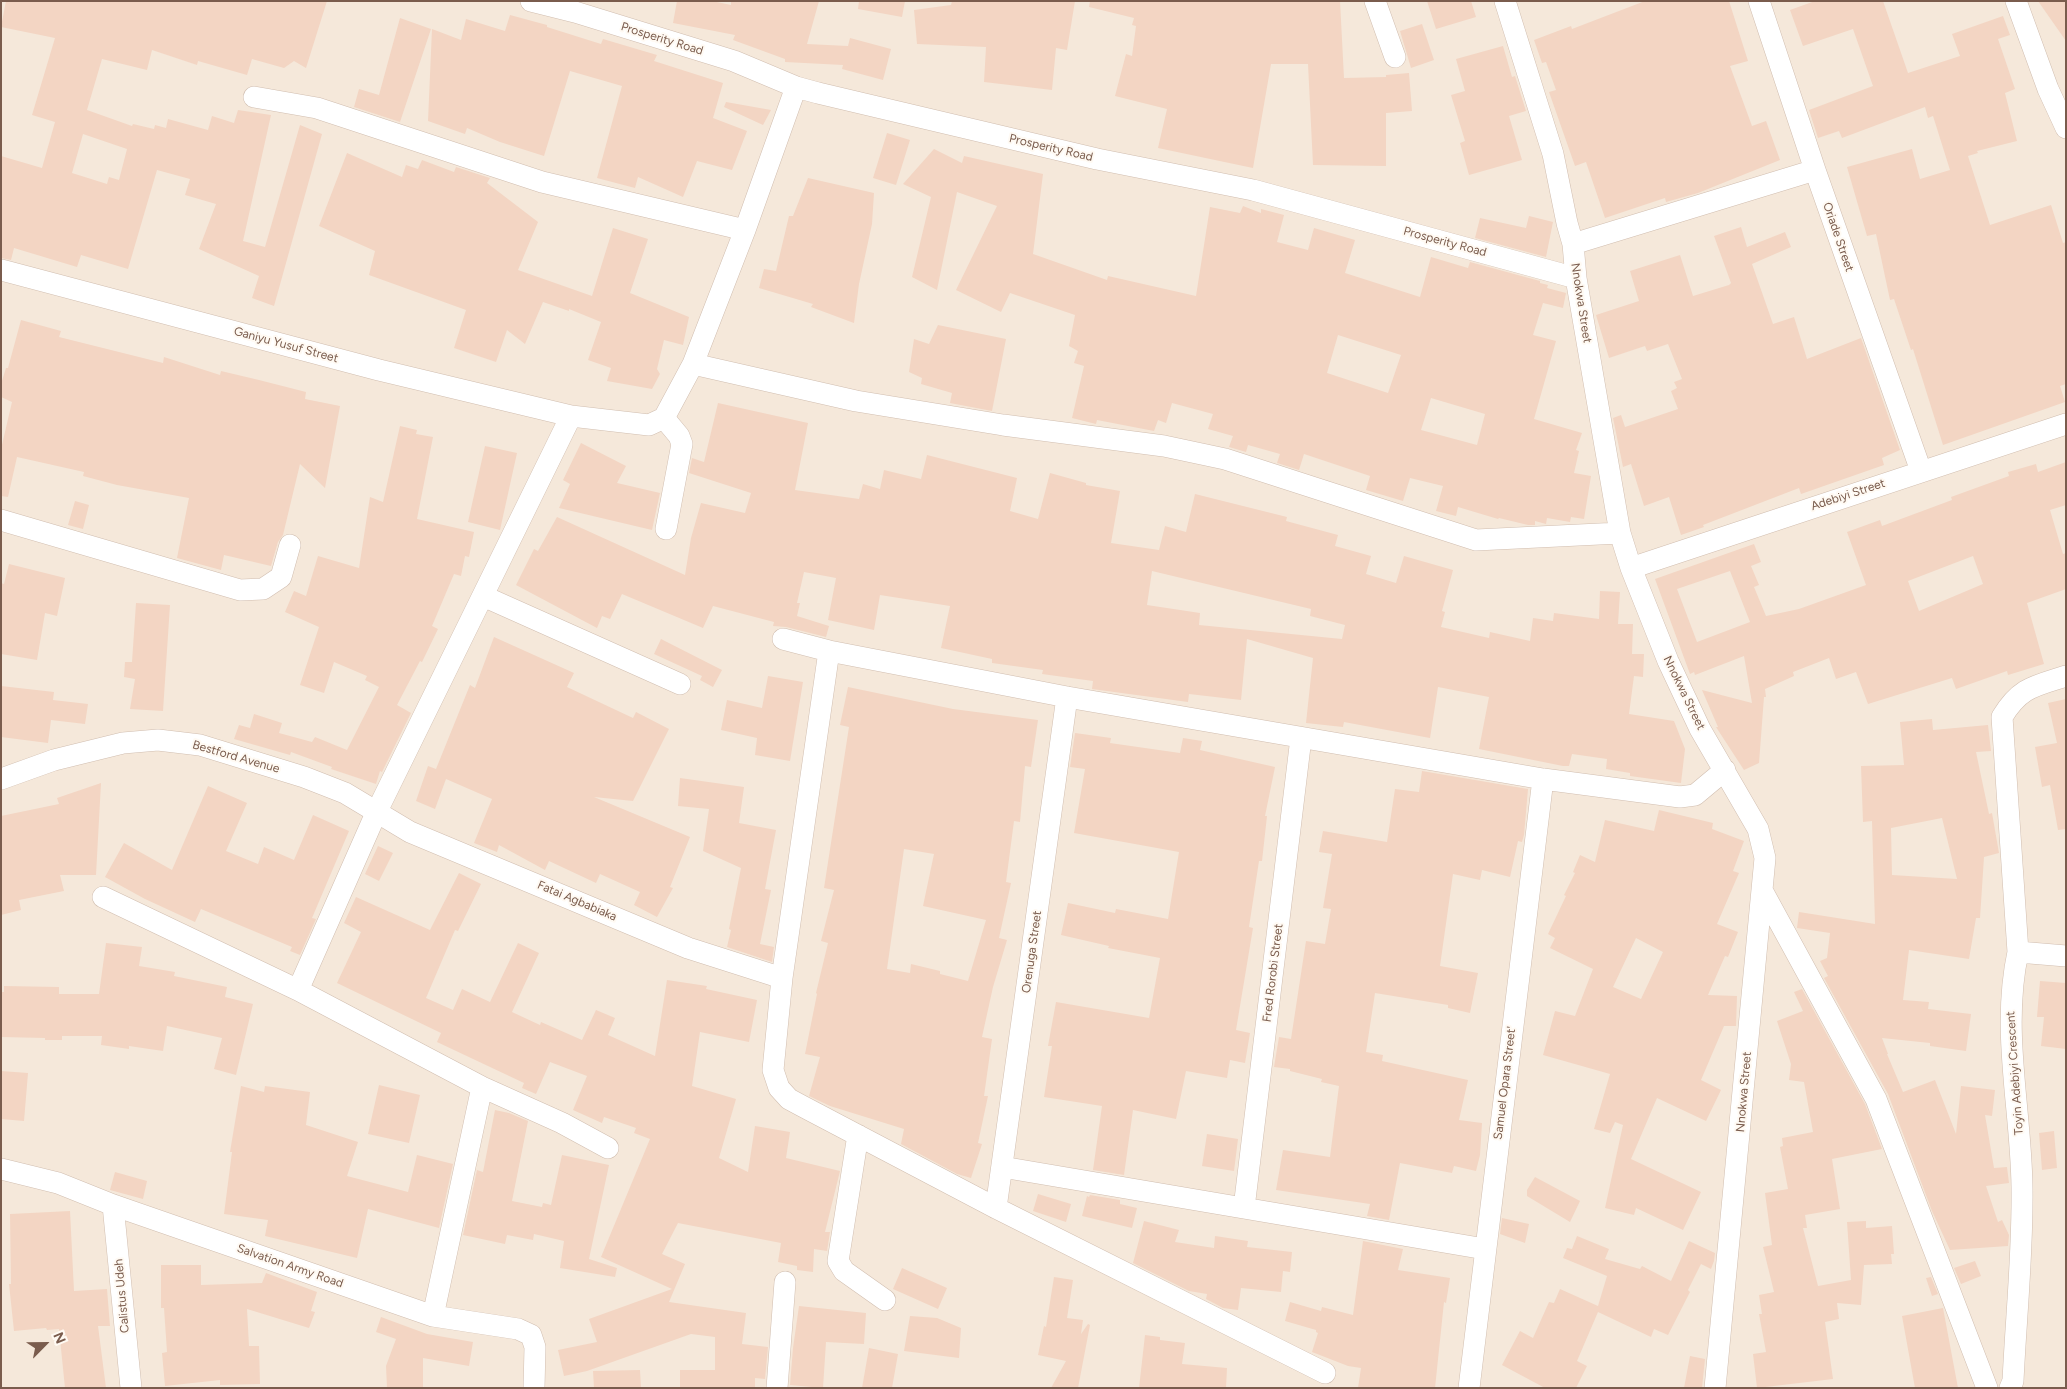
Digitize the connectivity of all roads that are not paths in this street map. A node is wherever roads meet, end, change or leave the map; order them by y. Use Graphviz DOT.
graph roads {
  1 [pos="531,1"];
  2 [pos="1375,1"];
  3 [pos="1505,1"];
  4 [pos="1759,1"];
  5 [pos="2016,1"];
  6 [pos="1395,57"];
  7 [pos="796,87"];
  8 [pos="254,97"];
  9 [pos="2066,128"];
  10 [pos="1815,170"];
  11 [pos="745,230"];
  12 [pos="1573,244"];
  13 [pos="1,270"];
  14 [pos="1576,278"];
  15 [pos="693,364"];
  16 [pos="571,416"];
  17 [pos="664,418"];
  18 [pos="2066,424"];
  19 [pos="1921,471"];
  20 [pos="1,520"];
  21 [pos="666,529"];
  22 [pos="1620,533"];
  23 [pos="290,545"];
  24 [pos="1631,568"];
  25 [pos="483,596"];
  26 [pos="783,639"];
  27 [pos="829,651"];
  28 [pos="2066,676"];
  29 [pos="680,684"];
  30 [pos="1067,697"];
  31 [pos="1301,738"];
  32 [pos="1725,770"];
  33 [pos="1,779"];
  34 [pos="1543,779"];
  35 [pos="377,811"];
  36 [pos="1763,892"];
  37 [pos="103,897"];
  38 [pos="2018,952"];
  39 [pos="2066,956"];
  40 [pos="782,978"];
  41 [pos="298,990"];
  42 [pos="482,1086"];
  43 [pos="858,1135"];
  44 [pos="608,1148"];
  45 [pos="1002,1167"];
  46 [pos="1,1170"];
  47 [pos="113,1205"];
  48 [pos="996,1208"];
  49 [pos="1244,1208"];
  50 [pos="1485,1249"];
  51 [pos="785,1282"];
  52 [pos="885,1300"];
  53 [pos="433,1316"];
  54 [pos="1325,1373"];
  55 [pos="131,1388"];
  56 [pos="534,1388"];
  57 [pos="777,1388"];
  58 [pos="1469,1388"];
  59 [pos="1715,1388"];
  60 [pos="1987,1388"];
  61 [pos="2010,1388"];
  1 -- 7 [label="street, Prosperity Road"];
  2 -- 6 [label="street"];
  3 -- 12 [label="street, Nnokwa Street"];
  4 -- 10 [label="street, Oriade Street"];
  5 -- 9 [label="street"];
  7 -- 11 [label="street"];
  7 -- 14 [label="street, Prosperity Road"];
  8 -- 11 [label="street"];
  10 -- 12 [label="street"];
  10 -- 19 [label="street, Oriade Street"];
  11 -- 15 [label="street"];
  12 -- 14 [label="street, Nnokwa Street"];
  13 -- 16 [label="street, Ganiyu Yusuf Street"];
  14 -- 22 [label="street, Nnokwa Street"];
  15 -- 17 [label="street"];
  15 -- 22 [label="street"];
  16 -- 17 [label="street, Ganiyu Yusuf Street"];
  16 -- 25 [label="street"];
  17 -- 21 [label="street"];
  18 -- 19 [label="street, Adebiyi Street"];
  19 -- 24 [label="street, Adebiyi Street"];
  20 -- 23 [label="street"];
  22 -- 24 [label="street, Nnokwa Street"];
  24 -- 32 [label="street, Nnokwa Street"];
  25 -- 29 [label="street"];
  25 -- 35 [label="street"];
  26 -- 27 [label="street"];
  27 -- 30 [label="street"];
  27 -- 40 [label="street"];
  28 -- 38 [label="street, Toyin Adebiyi Crescent"];
  30 -- 31 [label="street"];
  30 -- 45 [label="street, Orenuga Street"];
  31 -- 34 [label="street"];
  31 -- 49 [label="street, Fred Rorobi Street"];
  32 -- 34 [label="street"];
  32 -- 36 [label="street, Nnokwa Street"];
  33 -- 35 [label="street, Bestford Avenue"];
  34 -- 50 [label="street, Samuel Opara Street'"];
  35 -- 40 [label="street, Fatai Agbabiaka"];
  35 -- 41 [label="street"];
  36 -- 59 [label="street, Nnokwa Street"];
  36 -- 60 [label="street"];
  37 -- 41 [label="street"];
  38 -- 39 [label="street"];
  38 -- 61 [label="street, Toyin Adebiyi Crescent"];
  40 -- 43 [label="street"];
  41 -- 42 [label="street"];
  42 -- 44 [label="street"];
  42 -- 53 [label="street"];
  43 -- 48 [label="street"];
  43 -- 52 [label="street"];
  45 -- 48 [label="street, Orenuga Street"];
  45 -- 49 [label="street"];
  46 -- 47 [label="street, Salvation Army Road"];
  47 -- 53 [label="street, Salvation Army Road"];
  47 -- 55 [label="street, Calistus Udeh"];
  48 -- 54 [label="street"];
  49 -- 50 [label="street"];
  50 -- 58 [label="street, Samuel Opara Street'"];
  51 -- 57 [label="street"];
  53 -- 56 [label="street, Salvation Army Road"];
}
